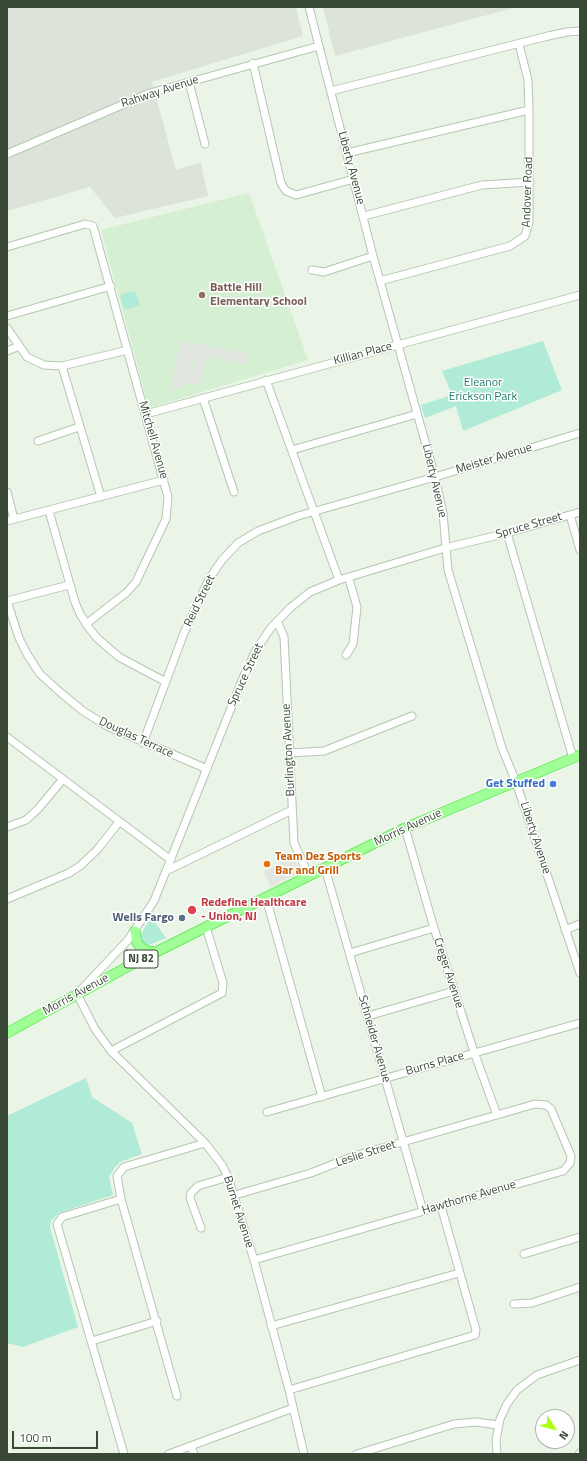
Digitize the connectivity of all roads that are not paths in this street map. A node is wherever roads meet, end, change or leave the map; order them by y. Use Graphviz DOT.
graph roads {
  1 [pos="309,7"];
  2 [pos="580,31"];
  3 [pos="519,44"];
  4 [pos="319,46"];
  5 [pos="253,64"];
  6 [pos="189,82"];
  7 [pos="331,91"];
  8 [pos="529,110"];
  9 [pos="205,144"];
  10 [pos="347,153"];
  11 [pos="7,154"];
  12 [pos="354,180"];
  13 [pos="530,182"];
  14 [pos="364,216"];
  15 [pos="7,247"];
  16 [pos="373,256"];
  17 [pos="312,270"];
  18 [pos="380,281"];
  19 [pos="111,286"];
  20 [pos="580,295"];
  21 [pos="7,316"];
  22 [pos="7,328"];
  23 [pos="397,344"];
  24 [pos="19,346"];
  25 [pos="128,350"];
  26 [pos="7,351"];
  27 [pos="62,366"];
  28 [pos="266,380"];
  29 [pos="203,398"];
  30 [pos="146,414"];
  31 [pos="417,414"];
  32 [pos="79,427"];
  33 [pos="580,433"];
  34 [pos="38,441"];
  35 [pos="292,450"];
  36 [pos="435,477"];
  37 [pos="164,480"];
  38 [pos="7,492"];
  39 [pos="234,492"];
  40 [pos="100,497"];
  41 [pos="49,511"];
  42 [pos="315,511"];
  43 [pos="580,512"];
  44 [pos="570,514"];
  45 [pos="10,520"];
  46 [pos="507,533"];
  47 [pos="445,548"];
  48 [pos="580,550"];
  49 [pos="348,579"];
  50 [pos="339,580"];
  51 [pos="69,585"];
  52 [pos="7,601"];
  53 [pos="277,621"];
  54 [pos="86,624"];
  55 [pos="346,655"];
  56 [pos="166,682"];
  57 [pos="412,716"];
  58 [pos="7,737"];
  59 [pos="142,743"];
  60 [pos="290,753"];
  61 [pos="576,757"];
  62 [pos="207,769"];
  63 [pos="63,779"];
  64 [pos="516,782"];
  65 [pos="292,810"];
  66 [pos="120,822"];
  67 [pos="7,827"];
  68 [pos="405,828"];
  69 [pos="171,860"];
  70 [pos="325,868"];
  71 [pos="168,870"];
  72 [pos="309,876"];
  73 [pos="266,898"];
  74 [pos="7,899"];
  75 [pos="580,924"];
  76 [pos="206,927"];
  77 [pos="434,928"];
  78 [pos="565,930"];
  79 [pos="135,931"];
  80 [pos="156,952"];
  81 [pos="350,952"];
  82 [pos="580,973"];
  83 [pos="454,991"];
  84 [pos="77,994"];
  85 [pos="368,1016"];
  86 [pos="580,1023"];
  87 [pos="7,1033"];
  88 [pos="111,1051"];
  89 [pos="474,1052"];
  90 [pos="385,1078"];
  91 [pos="322,1096"];
  92 [pos="267,1112"];
  93 [pos="497,1115"];
  94 [pos="404,1142"];
  95 [pos="205,1143"];
  96 [pos="228,1177"];
  97 [pos="235,1195"];
  98 [pos="122,1199"];
  99 [pos="441,1206"];
  100 [pos="423,1211"];
  101 [pos="200,1228"];
  102 [pos="580,1237"];
  103 [pos="524,1254"];
  104 [pos="254,1260"];
  105 [pos="459,1273"];
  106 [pos="580,1287"];
  107 [pos="514,1304"];
  108 [pos="157,1321"];
  109 [pos="272,1326"];
  110 [pos="92,1341"];
  111 [pos="580,1360"];
  112 [pos="289,1390"];
  113 [pos="178,1396"];
  114 [pos="293,1408"];
  115 [pos="498,1424"];
  116 [pos="191,1446"];
  117 [pos="124,1454"];
  118 [pos="169,1454"];
  119 [pos="194,1454"];
  120 [pos="304,1454"];
  121 [pos="357,1454"];
  122 [pos="496,1454"];
  1 -- 4 [label="street, Liberty Avenue"];
  2 -- 3 [label="street"];
  3 -- 7 [label="street"];
  3 -- 8 [label="street, Andover Road"];
  4 -- 5 [label="street, Rahway Avenue"];
  4 -- 7 [label="street, Liberty Avenue"];
  5 -- 6 [label="street, Rahway Avenue"];
  5 -- 12 [label="street"];
  6 -- 9 [label="street"];
  6 -- 11 [label="street, Rahway Avenue"];
  7 -- 10 [label="street, Liberty Avenue"];
  8 -- 10 [label="street"];
  8 -- 13 [label="street, Andover Road"];
  10 -- 12 [label="street, Liberty Avenue"];
  12 -- 14 [label="street, Liberty Avenue"];
  13 -- 14 [label="street"];
  13 -- 18 [label="street, Andover Road"];
  14 -- 16 [label="street, Liberty Avenue"];
  15 -- 19 [label="street, Mitchell Avenue"];
  16 -- 17 [label="street"];
  16 -- 18 [label="street, Liberty Avenue"];
  18 -- 23 [label="street, Liberty Avenue"];
  19 -- 21 [label="street"];
  19 -- 25 [label="street, Mitchell Avenue"];
  20 -- 23 [label="street, Killian Place"];
  22 -- 24 [label="street"];
  23 -- 28 [label="street, Killian Place"];
  23 -- 31 [label="street, Liberty Avenue"];
  24 -- 26 [label="street"];
  24 -- 27 [label="street"];
  25 -- 27 [label="street"];
  25 -- 30 [label="street, Mitchell Avenue"];
  27 -- 32 [label="street"];
  28 -- 29 [label="street, Killian Place"];
  28 -- 35 [label="street"];
  29 -- 30 [label="street, Killian Place"];
  29 -- 39 [label="street"];
  30 -- 37 [label="street, Mitchell Avenue"];
  31 -- 35 [label="street"];
  31 -- 36 [label="street, Liberty Avenue"];
  32 -- 34 [label="street"];
  32 -- 40 [label="street"];
  33 -- 36 [label="street, Meister Avenue"];
  35 -- 42 [label="street"];
  36 -- 42 [label="street, Meister Avenue"];
  36 -- 47 [label="street, Liberty Avenue"];
  37 -- 40 [label="street"];
  37 -- 54 [label="street, Mitchell Avenue"];
  38 -- 45 [label="street"];
  40 -- 41 [label="street"];
  41 -- 45 [label="street"];
  41 -- 51 [label="street"];
  42 -- 50 [label="street"];
  42 -- 56 [label="street, Reid Street"];
  43 -- 44 [label="street, Spruce Street"];
  44 -- 46 [label="street, Spruce Street"];
  44 -- 48 [label="street"];
  46 -- 47 [label="street, Spruce Street"];
  46 -- 61 [label="street"];
  47 -- 49 [label="street, Spruce Street"];
  47 -- 64 [label="street, Liberty Avenue"];
  49 -- 50 [label="street, Spruce Street"];
  49 -- 55 [label="street"];
  50 -- 53 [label="street, Spruce Street"];
  51 -- 52 [label="street"];
  51 -- 54 [label="street"];
  52 -- 59 [label="street, Douglas Terrace"];
  53 -- 60 [label="street, Burlington Avenue"];
  53 -- 62 [label="street, Spruce Street"];
  54 -- 56 [label="street"];
  56 -- 59 [label="street, Reid Street"];
  57 -- 60 [label="street"];
  58 -- 63 [label="street"];
  59 -- 62 [label="street, Douglas Terrace"];
  60 -- 65 [label="street, Burlington Avenue"];
  61 -- 64 [label="main road, Morris Avenue / NJ 82"];
  62 -- 69 [label="street, Spruce Street"];
  63 -- 66 [label="street"];
  63 -- 67 [label="street"];
  64 -- 68 [label="main road, Morris Avenue / NJ 82"];
  64 -- 78 [label="street, Liberty Avenue"];
  65 -- 71 [label="street"];
  65 -- 72 [label="street, Burlington Avenue"];
  66 -- 69 [label="street"];
  66 -- 74 [label="street"];
  68 -- 70 [label="main road, Morris Avenue / NJ 82"];
  68 -- 77 [label="street, Creger Avenue"];
  69 -- 71 [label="street, Spruce Street"];
  70 -- 72 [label="main road, Morris Avenue / NJ 82"];
  70 -- 81 [label="street, Schneider Avenue"];
  71 -- 79 [label="street, Spruce Street"];
  72 -- 73 [label="main road, Morris Avenue / NJ 82"];
  73 -- 76 [label="main road, Morris Avenue / NJ 82"];
  73 -- 91 [label="street"];
  75 -- 78 [label="street"];
  76 -- 80 [label="main road, Morris Avenue / NJ 82"];
  76 -- 88 [label="street"];
  77 -- 81 [label="street"];
  77 -- 83 [label="street, Creger Avenue"];
  78 -- 82 [label="street, Liberty Avenue"];
  79 -- 80 [label="main road"];
  79 -- 84 [label="street, Spruce Street"];
  80 -- 84 [label="main road, Morris Avenue / NJ 82"];
  81 -- 85 [label="street, Schneider Avenue"];
  83 -- 85 [label="street"];
  83 -- 89 [label="street, Creger Avenue"];
  84 -- 87 [label="main road, Morris Avenue / NJ 82"];
  84 -- 88 [label="street, Burnet Avenue"];
  85 -- 90 [label="street, Schneider Avenue"];
  86 -- 89 [label="street, Burns Place"];
  88 -- 95 [label="street, Burnet Avenue"];
  89 -- 90 [label="street, Burns Place"];
  89 -- 93 [label="street, Creger Avenue"];
  90 -- 91 [label="street, Burns Place"];
  90 -- 94 [label="street, Schneider Avenue"];
  91 -- 92 [label="street, Burns Place"];
  93 -- 94 [label="street, Leslie Street"];
  93 -- 99 [label="street, Hawthorne Avenue"];
  94 -- 97 [label="street, Leslie Street"];
  94 -- 100 [label="street, Schneider Avenue"];
  95 -- 96 [label="street, Burnet Avenue"];
  95 -- 98 [label="street"];
  96 -- 97 [label="street, Burnet Avenue"];
  96 -- 101 [label="street"];
  97 -- 104 [label="street, Burnet Avenue"];
  98 -- 108 [label="street"];
  98 -- 110 [label="street"];
  99 -- 100 [label="street, Hawthorne Avenue"];
  99 -- 105 [label="street"];
  100 -- 104 [label="street, Hawthorne Avenue"];
  102 -- 103 [label="street"];
  104 -- 109 [label="street, Burnet Avenue"];
  105 -- 109 [label="street"];
  105 -- 112 [label="street"];
  106 -- 107 [label="street"];
  108 -- 110 [label="street"];
  108 -- 113 [label="street"];
  109 -- 112 [label="street, Burnet Avenue"];
  110 -- 117 [label="street"];
  111 -- 115 [label="street"];
  112 -- 114 [label="street, Burnet Avenue"];
  114 -- 116 [label="street"];
  114 -- 120 [label="street, Burnet Avenue"];
  115 -- 121 [label="street"];
  115 -- 122 [label="street"];
  116 -- 118 [label="street"];
  116 -- 119 [label="street"];
}
